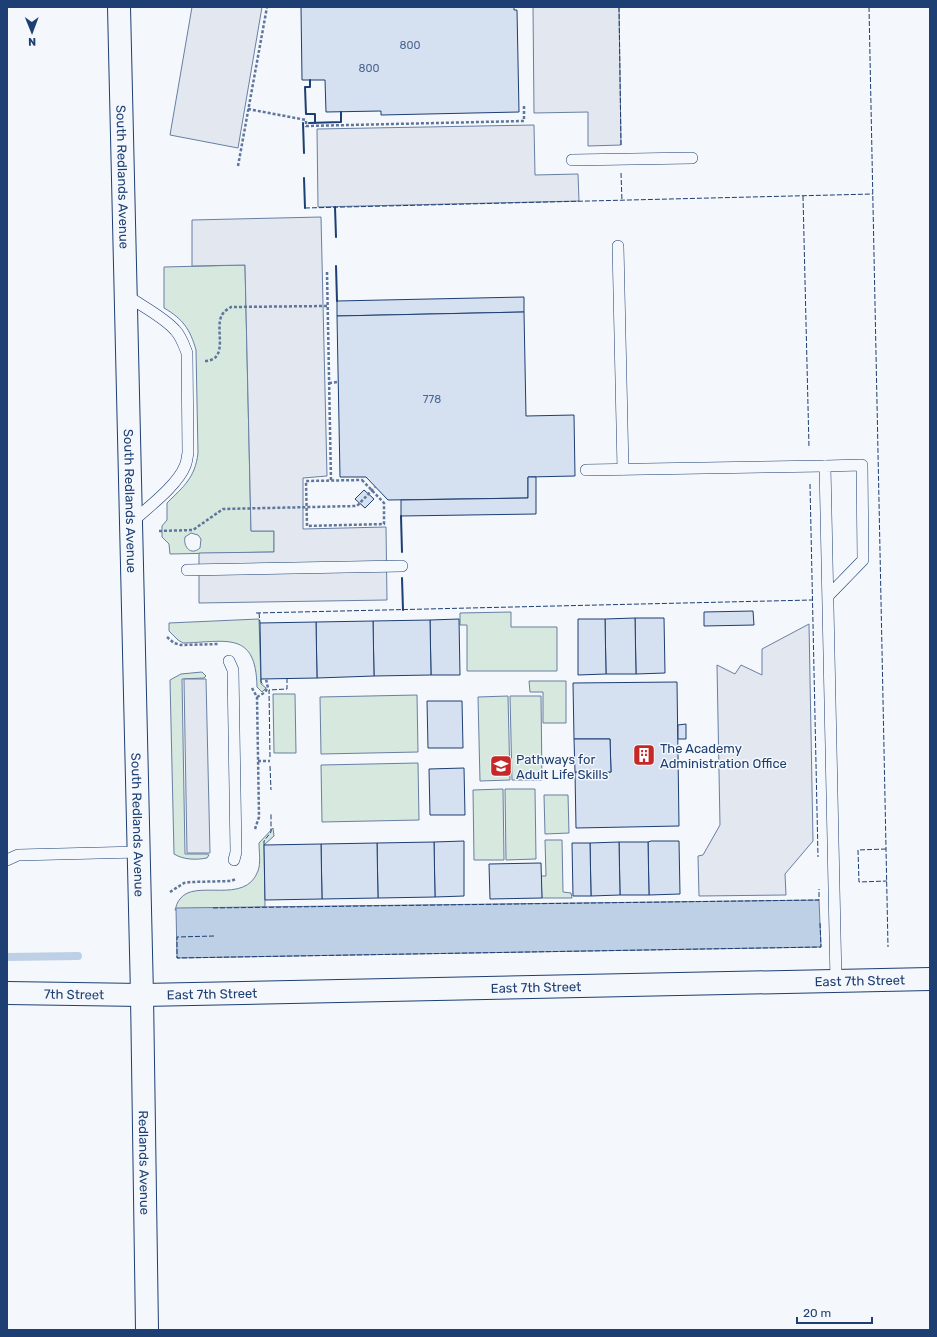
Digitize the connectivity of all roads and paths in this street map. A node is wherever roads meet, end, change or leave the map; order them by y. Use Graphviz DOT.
graph roads {
  1 [pos="119,7"];
  2 [pos="267,7"];
  3 [pos="524,106"];
  4 [pos="248,109"];
  5 [pos="692,158"];
  6 [pos="572,160"];
  7 [pos="238,166"];
  8 [pos="618,246"];
  9 [pos="327,272"];
  10 [pos="126,295"];
  11 [pos="328,306"];
  12 [pos="203,361"];
  13 [pos="338,382"];
  14 [pos="329,383"];
  15 [pos="825,466"];
  16 [pos="623,469"];
  17 [pos="586,470"];
  18 [pos="331,481"];
  19 [pos="375,487"];
  20 [pos="372,490"];
  21 [pos="306,508"];
  22 [pos="131,523"];
  23 [pos="159,531"];
  24 [pos="402,566"];
  25 [pos="187,570"];
  26 [pos="828,596"];
  27 [pos="229,662"];
  28 [pos="266,679"];
  29 [pos="257,697"];
  30 [pos="258,761"];
  31 [pos="270,761"];
  32 [pos="138,852"];
  33 [pos="7,860"];
  34 [pos="234,860"];
  35 [pos="930,979"];
  36 [pos="836,981"];
  37 [pos="7,993"];
  38 [pos="142,995"];
  39 [pos="147,1330"];
  1 -- 10 [label="street, South Redlands Avenue"];
  2 -- 4 [label="path"];
  3 -- 4 [label="path"];
  4 -- 7 [label="path"];
  5 -- 6 [label="lane"];
  8 -- 16 [label="lane"];
  9 -- 11 [label="path"];
  10 -- 22 [label="street, South Redlands Avenue"];
  10 -- 22 [label="lane"];
  11 -- 12 [label="path"];
  11 -- 14 [label="path"];
  13 -- 14 [label="path"];
  14 -- 18 [label="path"];
  15 -- 16 [label="lane"];
  15 -- 26 [label="lane"];
  15 -- 26 [label="lane"];
  16 -- 17 [label="lane"];
  18 -- 20 [label="path"];
  18 -- 21 [label="path"];
  19 -- 20 [label="path"];
  20 -- 21 [label="path"];
  20 -- 21 [label="path"];
  21 -- 23 [label="path"];
  22 -- 32 [label="street, South Redlands Avenue"];
  24 -- 25 [label="lane"];
  26 -- 36 [label="lane"];
  27 -- 34 [label="lane"];
  28 -- 29 [label="path"];
  30 -- 31 [label="path"];
  32 -- 33 [label="lane"];
  32 -- 38 [label="street, South Redlands Avenue"];
  35 -- 36 [label="street, East 7th Street"];
  36 -- 38 [label="street, East 7th Street"];
  37 -- 38 [label="street, 7th Street"];
  38 -- 39 [label="street, Redlands Avenue"];
}
